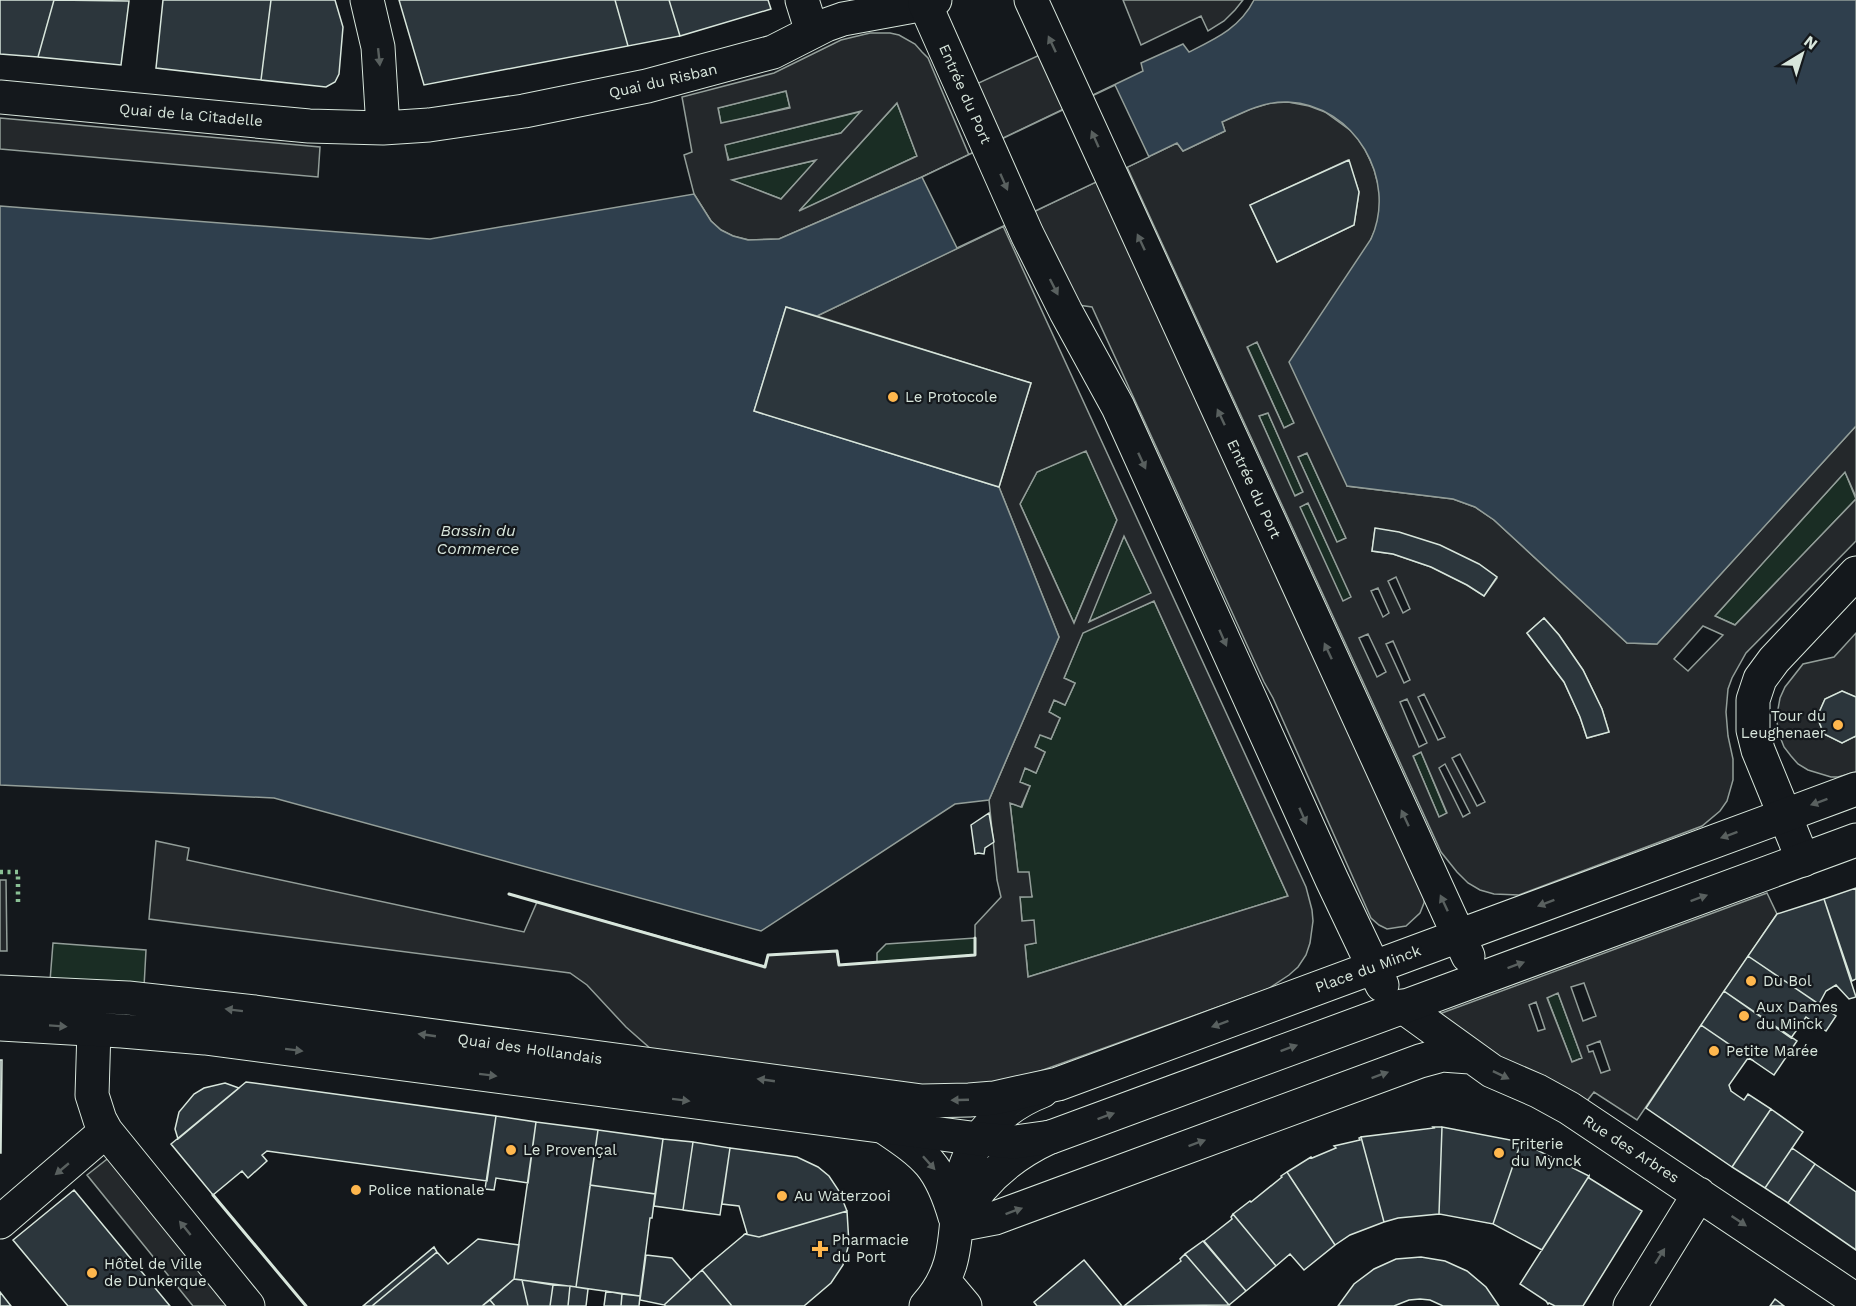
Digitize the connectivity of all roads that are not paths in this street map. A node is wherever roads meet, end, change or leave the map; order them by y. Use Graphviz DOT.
graph roads {
  1 [pos="367,0"];
  2 [pos="802,0"];
  3 [pos="1031,0"];
  4 [pos="930,2"];
  5 [pos="812,32"];
  6 [pos="0,98"];
  7 [pos="383,128"];
  8 [pos="1856,573"];
  9 [pos="1855,789"];
  10 [pos="1784,815"];
  11 [pos="1856,840"];
  12 [pos="1803,860"];
  13 [pos="1459,936"];
  14 [pos="1373,966"];
  15 [pos="1479,978"];
  16 [pos="0,992"];
  17 [pos="96,996"];
  18 [pos="1402,1006"];
  19 [pos="0,1023"];
  20 [pos="94,1029"];
  21 [pos="1470,1057"];
  22 [pos="1058,1084"];
  23 [pos="884,1127"];
  24 [pos="106,1131"];
  25 [pos="1051,1137"];
  26 [pos="979,1139"];
  27 [pos="1699,1194"];
  28 [pos="0,1222"];
  29 [pos="958,1225"];
  30 [pos="935,1294"];
  31 [pos="1856,1300"];
  32 [pos="248,1306"];
  33 [pos="965,1306"];
  34 [pos="1630,1306"];
  1 -- 7 [label="street, one-way"];
  2 -- 5 [label="street"];
  13 -- 3 [label="street, Entrée du Port, one-way"];
  4 -- 5 [label="street, Quai du Risban"];
  4 -- 14 [label="street, Entrée du Port, one-way"];
  5 -- 7 [label="street, Quai du Risban"];
  6 -- 7 [label="street, Quai de la Citadelle"];
  8 -- 10 [label="street"];
  9 -- 10 [label="street, Place du Minck, one-way"];
  10 -- 12 [label="street"];
  10 -- 13 [label="street, Place du Minck, one-way"];
  11 -- 12 [label="street"];
  15 -- 12 [label="street, one-way"];
  13 -- 14 [label="street, Place du Minck"];
  13 -- 15 [label="street, Entrée du Port"];
  14 -- 18 [label="street, Entrée du Port"];
  14 -- 22 [label="street, Place du Minck, one-way"];
  15 -- 18 [label="street"];
  16 -- 17 [label="street, Quai des Hollandais"];
  17 -- 20 [label="street"];
  22 -- 17 [label="street, Quai des Hollandais, one-way"];
  18 -- 21 [label="street, Rue des Arbres"];
  25 -- 18 [label="street, one-way"];
  19 -- 20 [label="street, Quai des Hollandais, one-way"];
  20 -- 23 [label="street, Quai des Hollandais, one-way"];
  20 -- 24 [label="street"];
  21 -- 27 [label="street, Rue des Arbres, one-way"];
  29 -- 21 [label="street, one-way"];
  22 -- 26 [label="street, Place du Minck"];
  23 -- 26 [label="street, Quai des Hollandais"];
  23 -- 29 [label="street, one-way"];
  24 -- 28 [label="street, one-way"];
  32 -- 24 [label="street, one-way"];
  25 -- 26 [label="street, Quai des Hollandais"];
  25 -- 29 [label="street"];
  26 -- 29 [label="street, Place du Minck"];
  27 -- 31 [label="street, Rue des Arbres, one-way"];
  34 -- 27 [label="street, one-way"];
  29 -- 30 [label="street"];
  30 -- 33 [label="street"];
}
